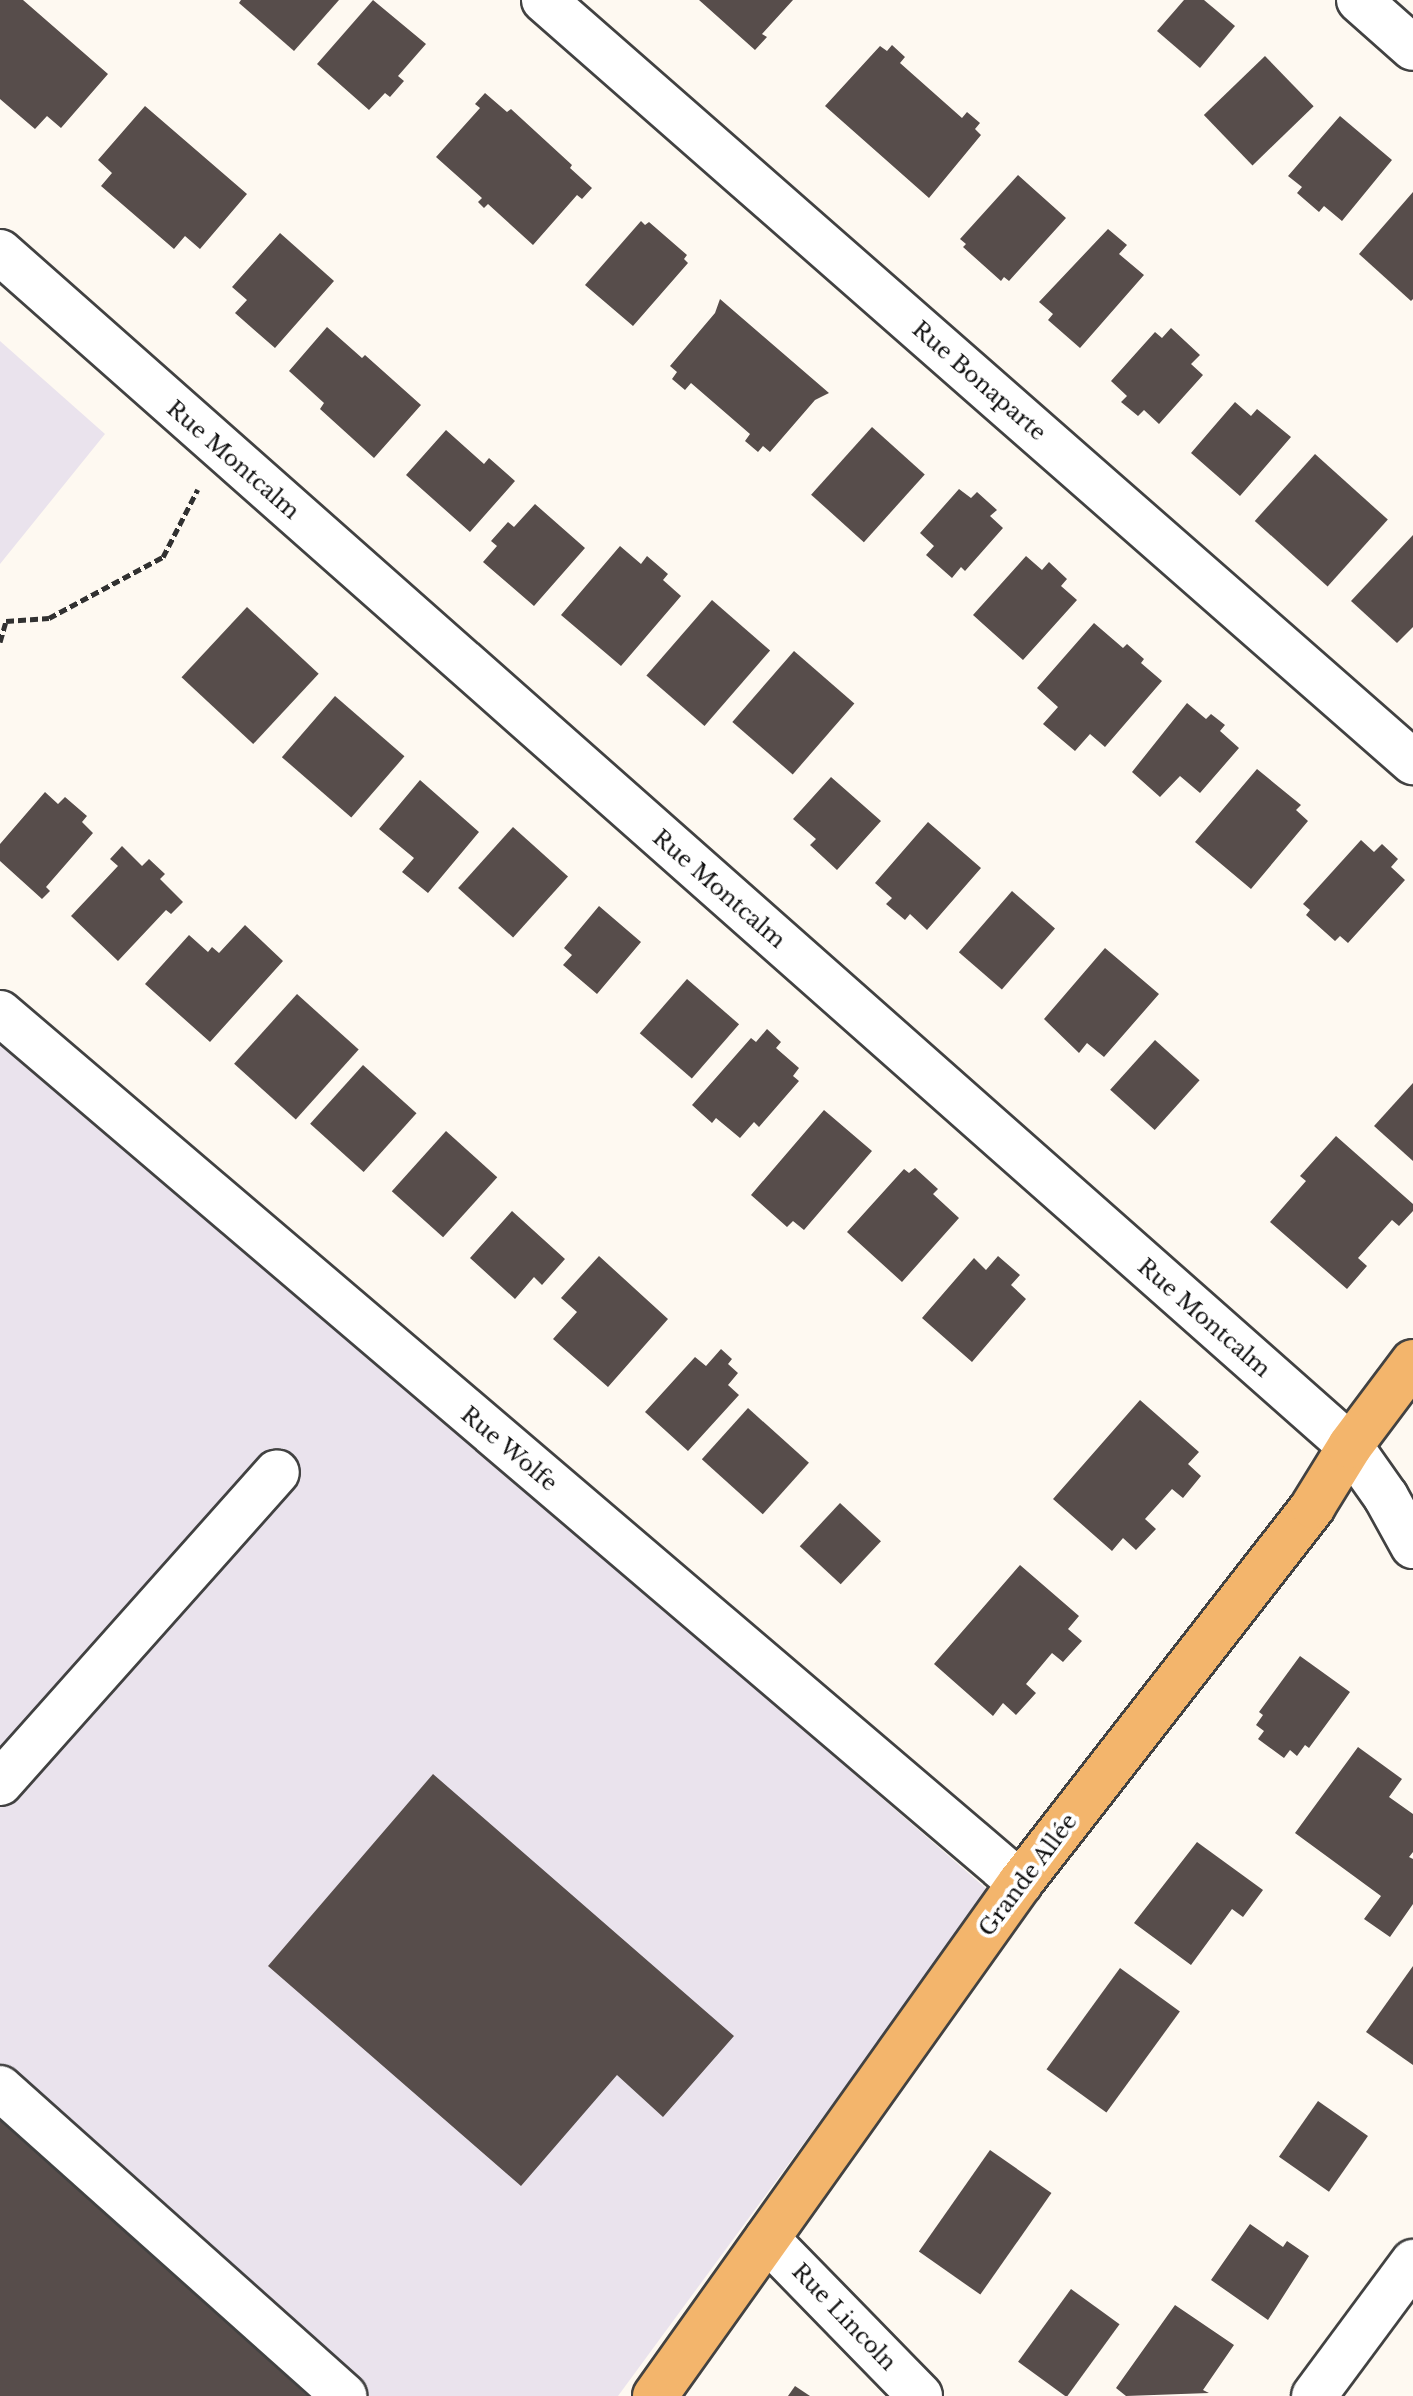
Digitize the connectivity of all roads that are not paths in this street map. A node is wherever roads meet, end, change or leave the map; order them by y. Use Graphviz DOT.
graph roads {
  1 [pos="544,0"];
  2 [pos="1359,0"];
  3 [pos="1413,48"];
  4 [pos="0,252"];
  5 [pos="1413,762"];
  6 [pos="0,1013"];
  7 [pos="1413,1362"];
  8 [pos="1350,1446"];
  9 [pos="277,1472"];
  10 [pos="1413,1546"];
  11 [pos="0,1783"];
  12 [pos="1020,1883"];
  13 [pos="0,2088"];
  14 [pos="767,2239"];
  15 [pos="1413,2262"];
  16 [pos="344,2396"];
  17 [pos="655,2396"];
  18 [pos="920,2396"];
  19 [pos="1314,2396"];
  1 -- 5 [label="street, Rue Bonaparte"];
  2 -- 3 [label="street"];
  4 -- 8 [label="street, Rue Montcalm"];
  6 -- 12 [label="street, Rue Wolfe"];
  7 -- 8 [label="main road, Grande Allée"];
  8 -- 10 [label="street, Rue Montcalm"];
  8 -- 12 [label="main road, Grande Allée"];
  9 -- 11 [label="street"];
  12 -- 14 [label="main road, Grande Allée"];
  13 -- 16 [label="street"];
  14 -- 17 [label="main road, Grande Allée"];
  14 -- 18 [label="street, Rue Lincoln"];
  15 -- 19 [label="street"];
}
